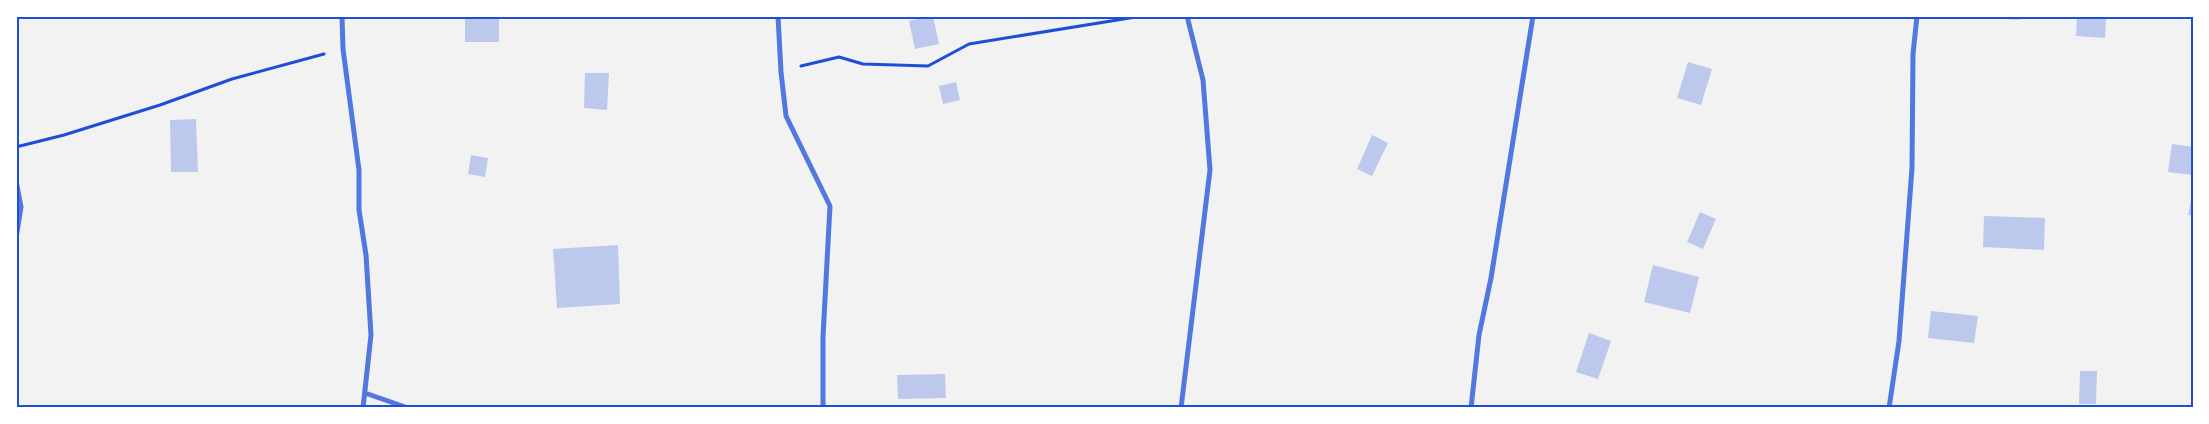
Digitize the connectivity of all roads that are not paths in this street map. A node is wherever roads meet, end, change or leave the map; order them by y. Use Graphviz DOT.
graph roads {
  1 [pos="342,16"];
  2 [pos="778,16"];
  3 [pos="1187,16"];
  4 [pos="1533,16"];
  5 [pos="1917,16"];
  6 [pos="16,181"];
  7 [pos="16,238"];
  8 [pos="365,393"];
  9 [pos="363,408"];
  10 [pos="408,408"];
  11 [pos="823,408"];
  12 [pos="1181,408"];
  13 [pos="1471,408"];
  14 [pos="1889,408"];
  1 -- 8 [label="street"];
  2 -- 11 [label="street"];
  3 -- 12 [label="street"];
  4 -- 13 [label="street"];
  5 -- 14 [label="street"];
  6 -- 7 [label="street"];
  8 -- 9 [label="street"];
  8 -- 10 [label="street"];
}
